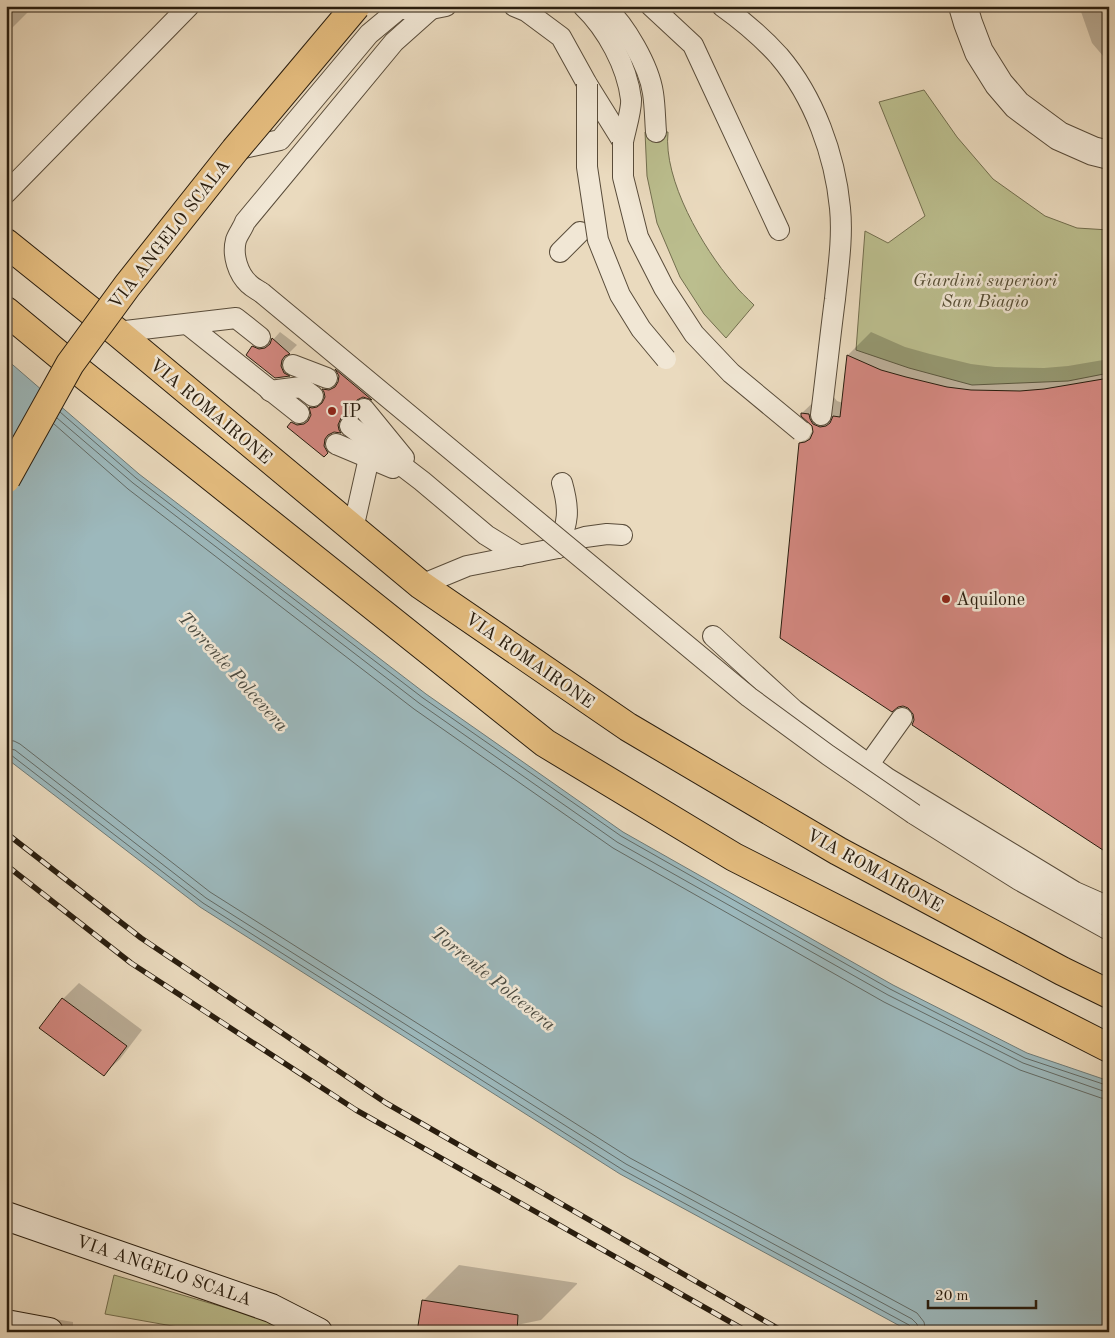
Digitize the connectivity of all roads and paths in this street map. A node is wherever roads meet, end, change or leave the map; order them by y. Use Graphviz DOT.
graph roads {
  1 [pos="189,6"];
  2 [pos="356,6"];
  3 [pos="514,6"];
  4 [pos="583,6"];
  5 [pos="604,6"];
  6 [pos="651,6"];
  7 [pos="722,6"];
  8 [pos="963,6"];
  9 [pos="438,8"];
  10 [pos="587,84"];
  11 [pos="656,132"];
  12 [pos="623,142"];
  13 [pos="235,150"];
  14 [pos="1109,155"];
  15 [pos="10,180"];
  16 [pos="779,230"];
  17 [pos="580,232"];
  18 [pos="6,243"];
  19 [pos="560,252"];
  20 [pos="6,310"];
  21 [pos="187,324"];
  22 [pos="117,332"];
  23 [pos="260,337"];
  24 [pos="666,359"];
  25 [pos="70,364"];
  26 [pos="293,365"];
  27 [pos="327,378"];
  28 [pos="270,391"];
  29 [pos="313,396"];
  30 [pos="364,409"];
  31 [pos="299,413"];
  32 [pos="821,415"];
  33 [pos="350,426"];
  34 [pos="801,431"];
  35 [pos="336,444"];
  36 [pos="369,458"];
  37 [pos="6,479"];
  38 [pos="422,482"];
  39 [pos="562,484"];
  40 [pos="353,529"];
  41 [pos="622,535"];
  42 [pos="558,548"];
  43 [pos="520,556"];
  44 [pos="421,585"];
  45 [pos="713,636"];
  46 [pos="902,718"];
  47 [pos="869,764"];
  48 [pos="1109,907"];
  49 [pos="1109,930"];
  50 [pos="1109,994"];
  51 [pos="1109,1048"];
  52 [pos="6,1216"];
  53 [pos="6,1324"];
  54 [pos="49,1332"];
  55 [pos="318,1332"];
  1 -- 15 [label="lane"];
  2 -- 13 [label="main road, VIA ANGELO SCALA, bridge"];
  3 -- 10 [label="lane"];
  4 -- 12 [label="lane"];
  5 -- 11 [label="lane"];
  6 -- 16 [label="lane"];
  7 -- 32 [label="lane"];
  8 -- 14 [label="main road"];
  9 -- 13 [label="lane"];
  9 -- 49 [label="lane, bridge"];
  10 -- 12 [label="lane"];
  10 -- 24 [label="lane, bridge"];
  12 -- 34 [label="lane, bridge"];
  13 -- 25 [label="main road, VIA ANGELO SCALA, bridge"];
  17 -- 19 [label="lane"];
  18 -- 22 [label="main road, VIA ROMAIRONE"];
  20 -- 25 [label="main road"];
  21 -- 22 [label="lane"];
  21 -- 23 [label="lane"];
  21 -- 28 [label="lane"];
  22 -- 40 [label="main road, VIA ROMAIRONE"];
  25 -- 37 [label="main road, VIA ANGELO SCALA, bridge"];
  25 -- 51 [label="main road"];
  26 -- 27 [label="lane"];
  28 -- 29 [label="lane"];
  28 -- 31 [label="lane"];
  30 -- 38 [label="lane"];
  33 -- 38 [label="lane"];
  35 -- 36 [label="lane"];
  36 -- 38 [label="lane"];
  36 -- 40 [label="lane"];
  38 -- 43 [label="lane"];
  39 -- 42 [label="lane"];
  40 -- 44 [label="main road, VIA ROMAIRONE"];
  41 -- 42 [label="lane"];
  42 -- 43 [label="lane"];
  43 -- 44 [label="lane"];
  44 -- 50 [label="main road, VIA ROMAIRONE"];
  45 -- 47 [label="lane"];
  46 -- 47 [label="lane"];
  47 -- 48 [label="lane"];
  52 -- 55 [label="main road, VIA ANGELO SCALA"];
  53 -- 54 [label="main road"];
}
